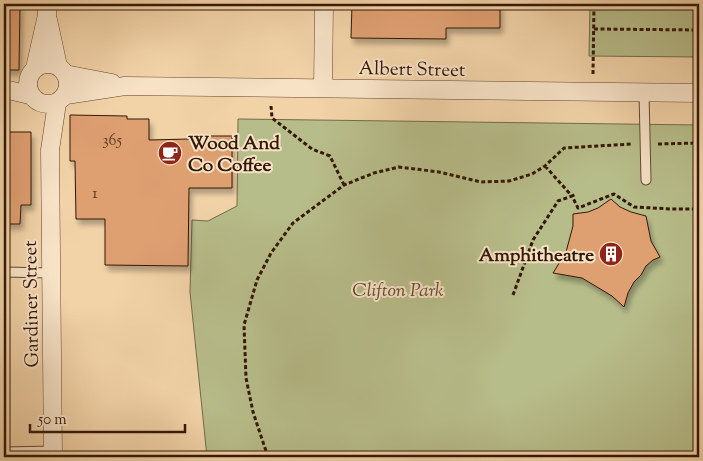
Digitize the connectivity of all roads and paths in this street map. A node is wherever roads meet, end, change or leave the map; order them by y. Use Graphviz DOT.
graph roads {
  1 [pos="324,4"];
  2 [pos="594,4"];
  3 [pos="47,9"];
  4 [pos="594,29"];
  5 [pos="699,30"];
  6 [pos="62,70"];
  7 [pos="32,71"];
  8 [pos="4,79"];
  9 [pos="125,86"];
  10 [pos="270,87"];
  11 [pos="323,88"];
  12 [pos="4,89"];
  13 [pos="592,92"];
  14 [pos="644,93"];
  15 [pos="699,93"];
  16 [pos="48,99"];
  17 [pos="699,143"];
  18 [pos="646,144"];
  19 [pos="545,166"];
  20 [pos="646,180"];
  21 [pos="344,185"];
  22 [pos="576,194"];
  23 [pos="572,196"];
  24 [pos="699,208"];
  25 [pos="4,272"];
  26 [pos="51,272"];
  27 [pos="513,295"];
  28 [pos="4,452"];
  29 [pos="53,454"];
  30 [pos="268,457"];
  1 -- 11 [label="street"];
  2 -- 4 [label="path"];
  3 -- 6 [label="street"];
  3 -- 7 [label="street"];
  4 -- 5 [label="path"];
  4 -- 13 [label="path"];
  6 -- 7 [label="street"];
  6 -- 9 [label="street, Albert Street"];
  6 -- 16 [label="street"];
  7 -- 8 [label="street"];
  7 -- 16 [label="street"];
  9 -- 10 [label="street, Albert Street"];
  9 -- 16 [label="street, Albert Street"];
  10 -- 11 [label="street, Albert Street"];
  10 -- 21 [label="path"];
  11 -- 13 [label="street, Albert Street"];
  12 -- 16 [label="street, Albert Street"];
  13 -- 14 [label="street, Albert Street"];
  14 -- 15 [label="street, Albert Street"];
  14 -- 18 [label="lane"];
  16 -- 26 [label="street, Gardiner Street"];
  17 -- 18 [label="path"];
  18 -- 19 [label="path"];
  18 -- 20 [label="lane"];
  19 -- 21 [label="path"];
  19 -- 23 [label="path"];
  21 -- 30 [label="path"];
  22 -- 23 [label="path"];
  23 -- 24 [label="path"];
  23 -- 27 [label="path"];
  25 -- 26 [label="lane"];
  26 -- 29 [label="street, Gardiner Street"];
  28 -- 29 [label="lane"];
}
